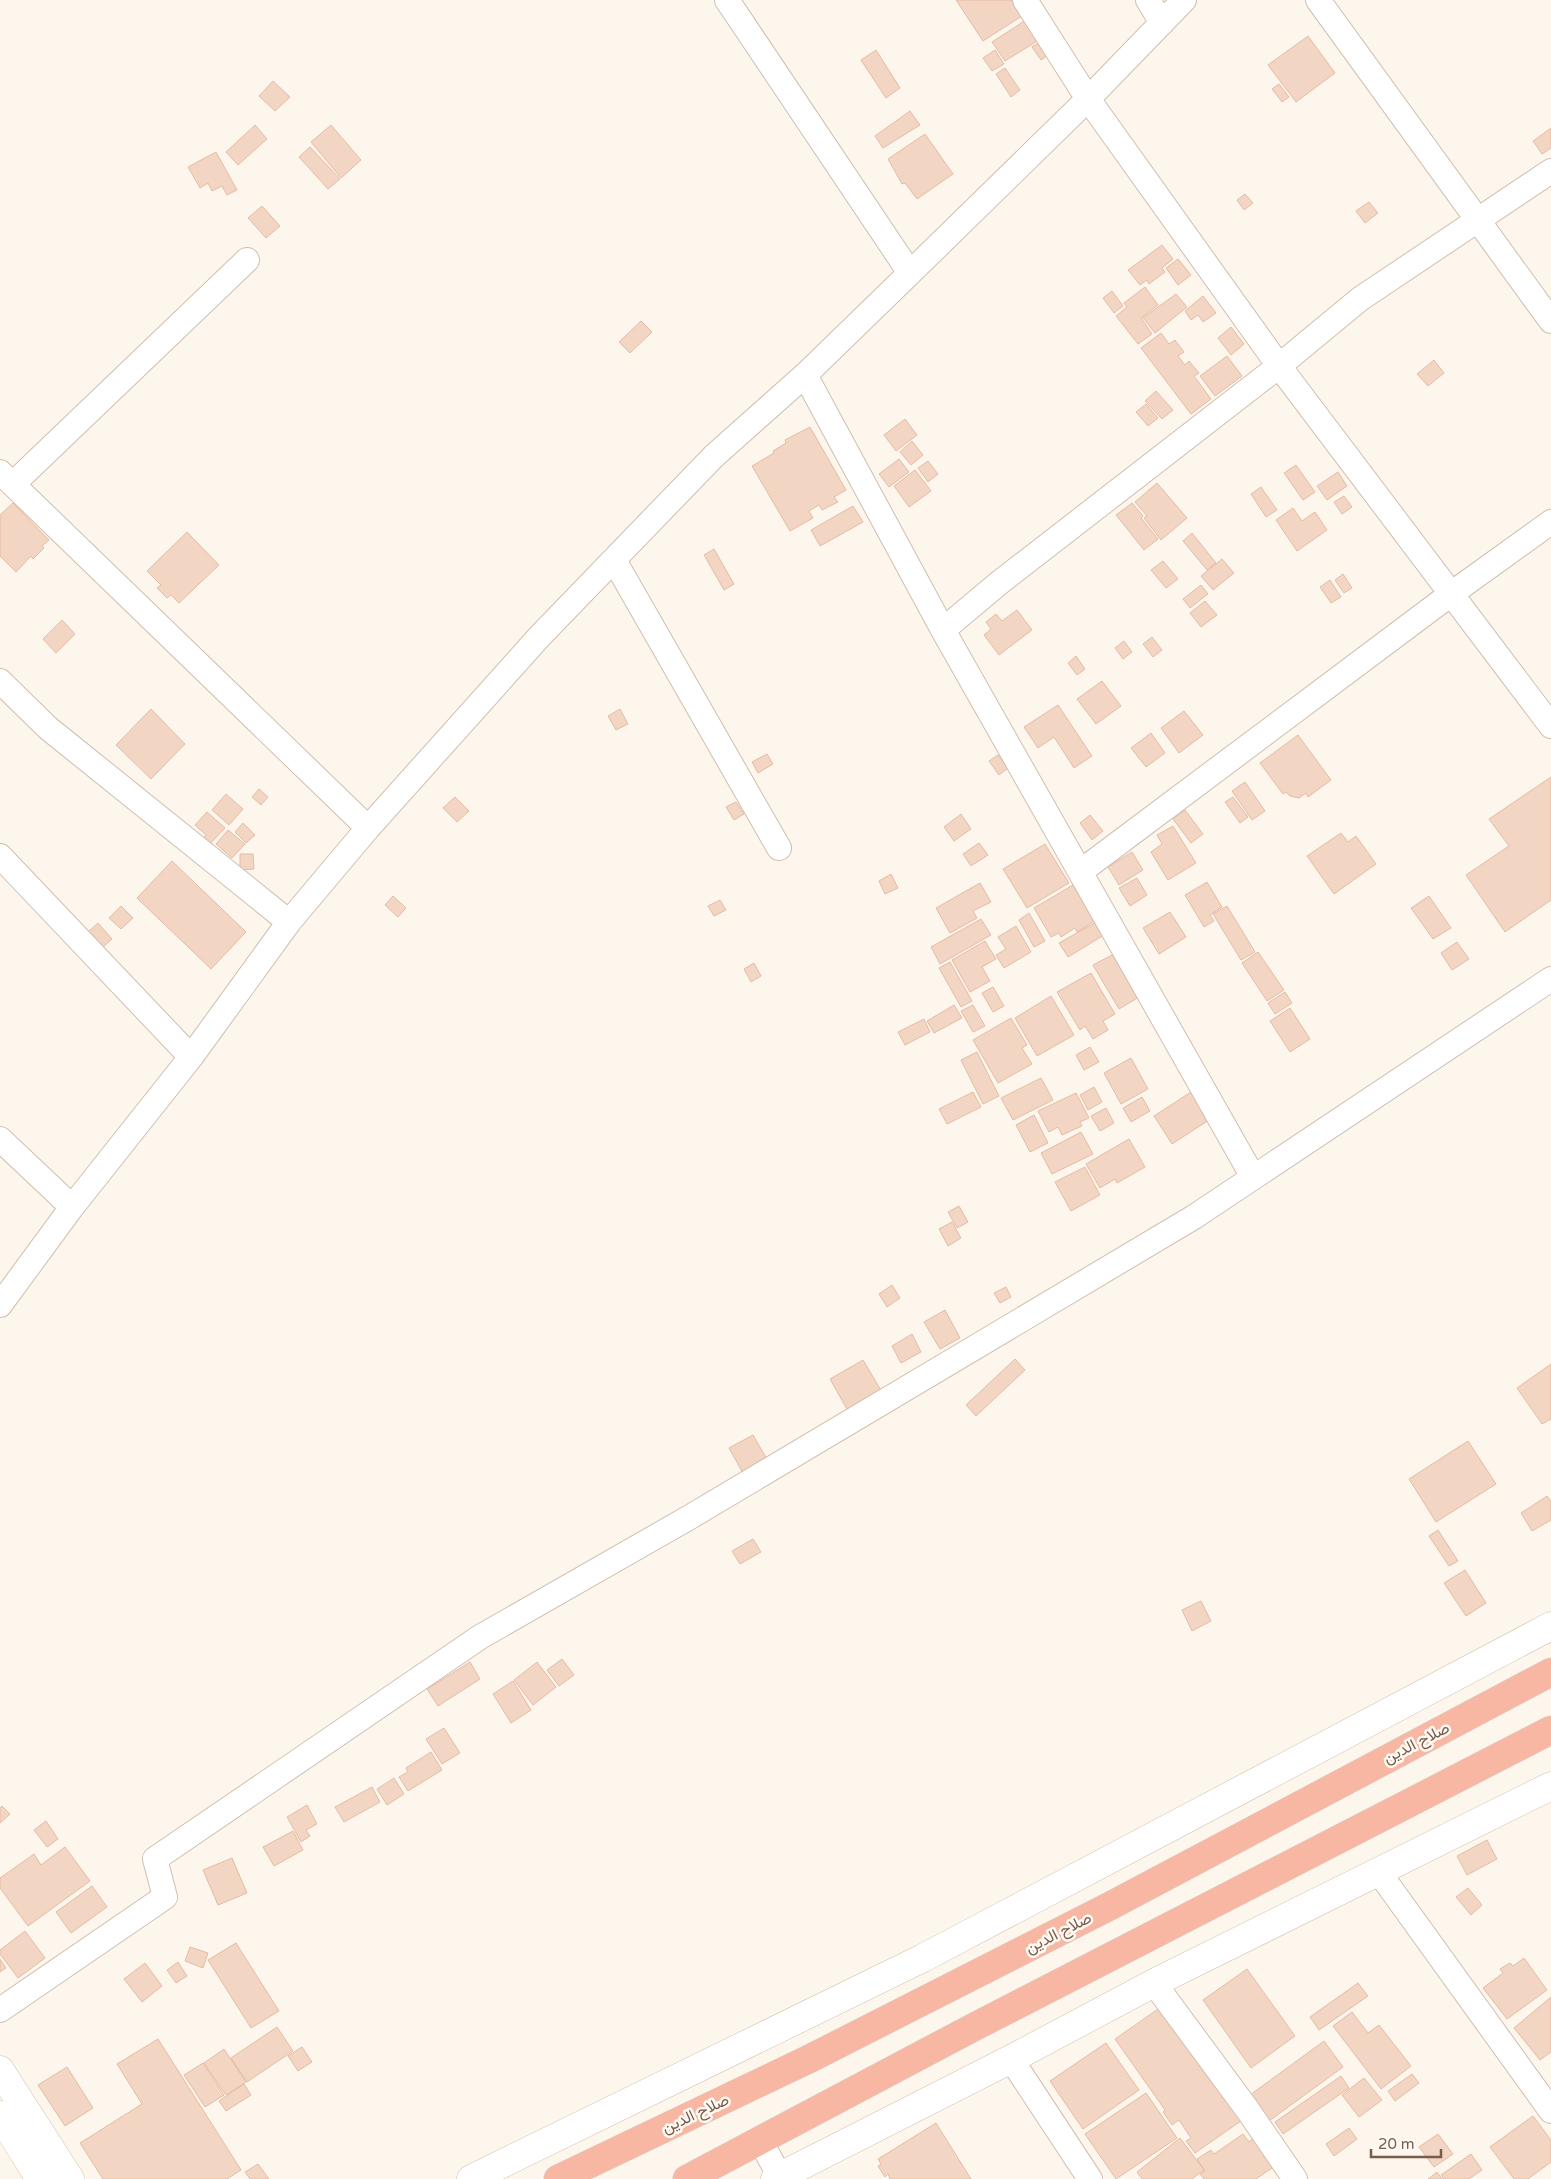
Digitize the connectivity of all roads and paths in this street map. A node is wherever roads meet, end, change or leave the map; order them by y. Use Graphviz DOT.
graph roads {
  1 [pos="727,0"];
  2 [pos="1025,0"];
  3 [pos="1148,0"];
  4 [pos="1184,0"];
  5 [pos="1318,0"];
  6 [pos="1162,23"];
  7 [pos="1088,100"];
  8 [pos="1551,171"];
  9 [pos="1479,221"];
  10 [pos="247,260"];
  11 [pos="910,273"];
  12 [pos="1551,321"];
  13 [pos="1278,366"];
  14 [pos="805,375"];
  15 [pos="7,478"];
  16 [pos="1551,522"];
  17 [pos="614,560"];
  18 [pos="1451,594"];
  19 [pos="943,630"];
  20 [pos="0,681"];
  21 [pos="1551,726"];
  22 [pos="368,828"];
  23 [pos="779,848"];
  24 [pos="0,856"];
  25 [pos="1080,872"];
  26 [pos="288,922"];
  27 [pos="1551,979"];
  28 [pos="192,1057"];
  29 [pos="0,1139"];
  30 [pos="1252,1177"];
  31 [pos="72,1208"];
  32 [pos="0,1305"];
  33 [pos="1551,1626"];
  34 [pos="1551,1672"];
  35 [pos="1551,1730"];
  36 [pos="1551,1786"];
  37 [pos="1378,1871"];
  38 [pos="1154,1983"];
  39 [pos="0,2010"];
  40 [pos="1011,2059"];
  41 [pos="0,2070"];
  42 [pos="1551,2111"];
  43 [pos="0,2115"];
  44 [pos="760,2140"];
  45 [pos="779,2178"];
  46 [pos="40,2179"];
  47 [pos="70,2179"];
  48 [pos="471,2179"];
  49 [pos="558,2179"];
  50 [pos="687,2179"];
  51 [pos="1090,2179"];
  52 [pos="1295,2179"];
  1 -- 11 [label="street"];
  2 -- 7 [label="street"];
  3 -- 6 [label="street"];
  4 -- 6 [label="street"];
  5 -- 9 [label="street"];
  6 -- 7 [label="street"];
  7 -- 11 [label="street"];
  7 -- 13 [label="street"];
  8 -- 9 [label="street"];
  9 -- 12 [label="street"];
  9 -- 13 [label="street"];
  10 -- 15 [label="street"];
  11 -- 14 [label="street"];
  13 -- 18 [label="street"];
  13 -- 19 [label="street"];
  14 -- 17 [label="street"];
  14 -- 19 [label="street"];
  15 -- 22 [label="street"];
  16 -- 18 [label="street"];
  17 -- 22 [label="street"];
  17 -- 23 [label="street"];
  18 -- 21 [label="street"];
  18 -- 25 [label="street"];
  19 -- 25 [label="street"];
  20 -- 26 [label="street"];
  22 -- 26 [label="street"];
  24 -- 28 [label="street"];
  25 -- 30 [label="street"];
  26 -- 28 [label="street"];
  27 -- 30 [label="street"];
  28 -- 31 [label="street"];
  29 -- 31 [label="street"];
  30 -- 39 [label="street"];
  31 -- 32 [label="street"];
  33 -- 48 [label="street"];
  34 -- 49 [label="highway, صلاح الدين"];
  35 -- 44 [label="highway"];
  36 -- 37 [label="street"];
  37 -- 38 [label="street"];
  37 -- 42 [label="street"];
  38 -- 40 [label="street"];
  38 -- 52 [label="street"];
  40 -- 45 [label="street"];
  40 -- 51 [label="street"];
  41 -- 47 [label="street"];
  43 -- 46 [label="street"];
  44 -- 45 [label="street"];
  44 -- 50 [label="highway"];
}
